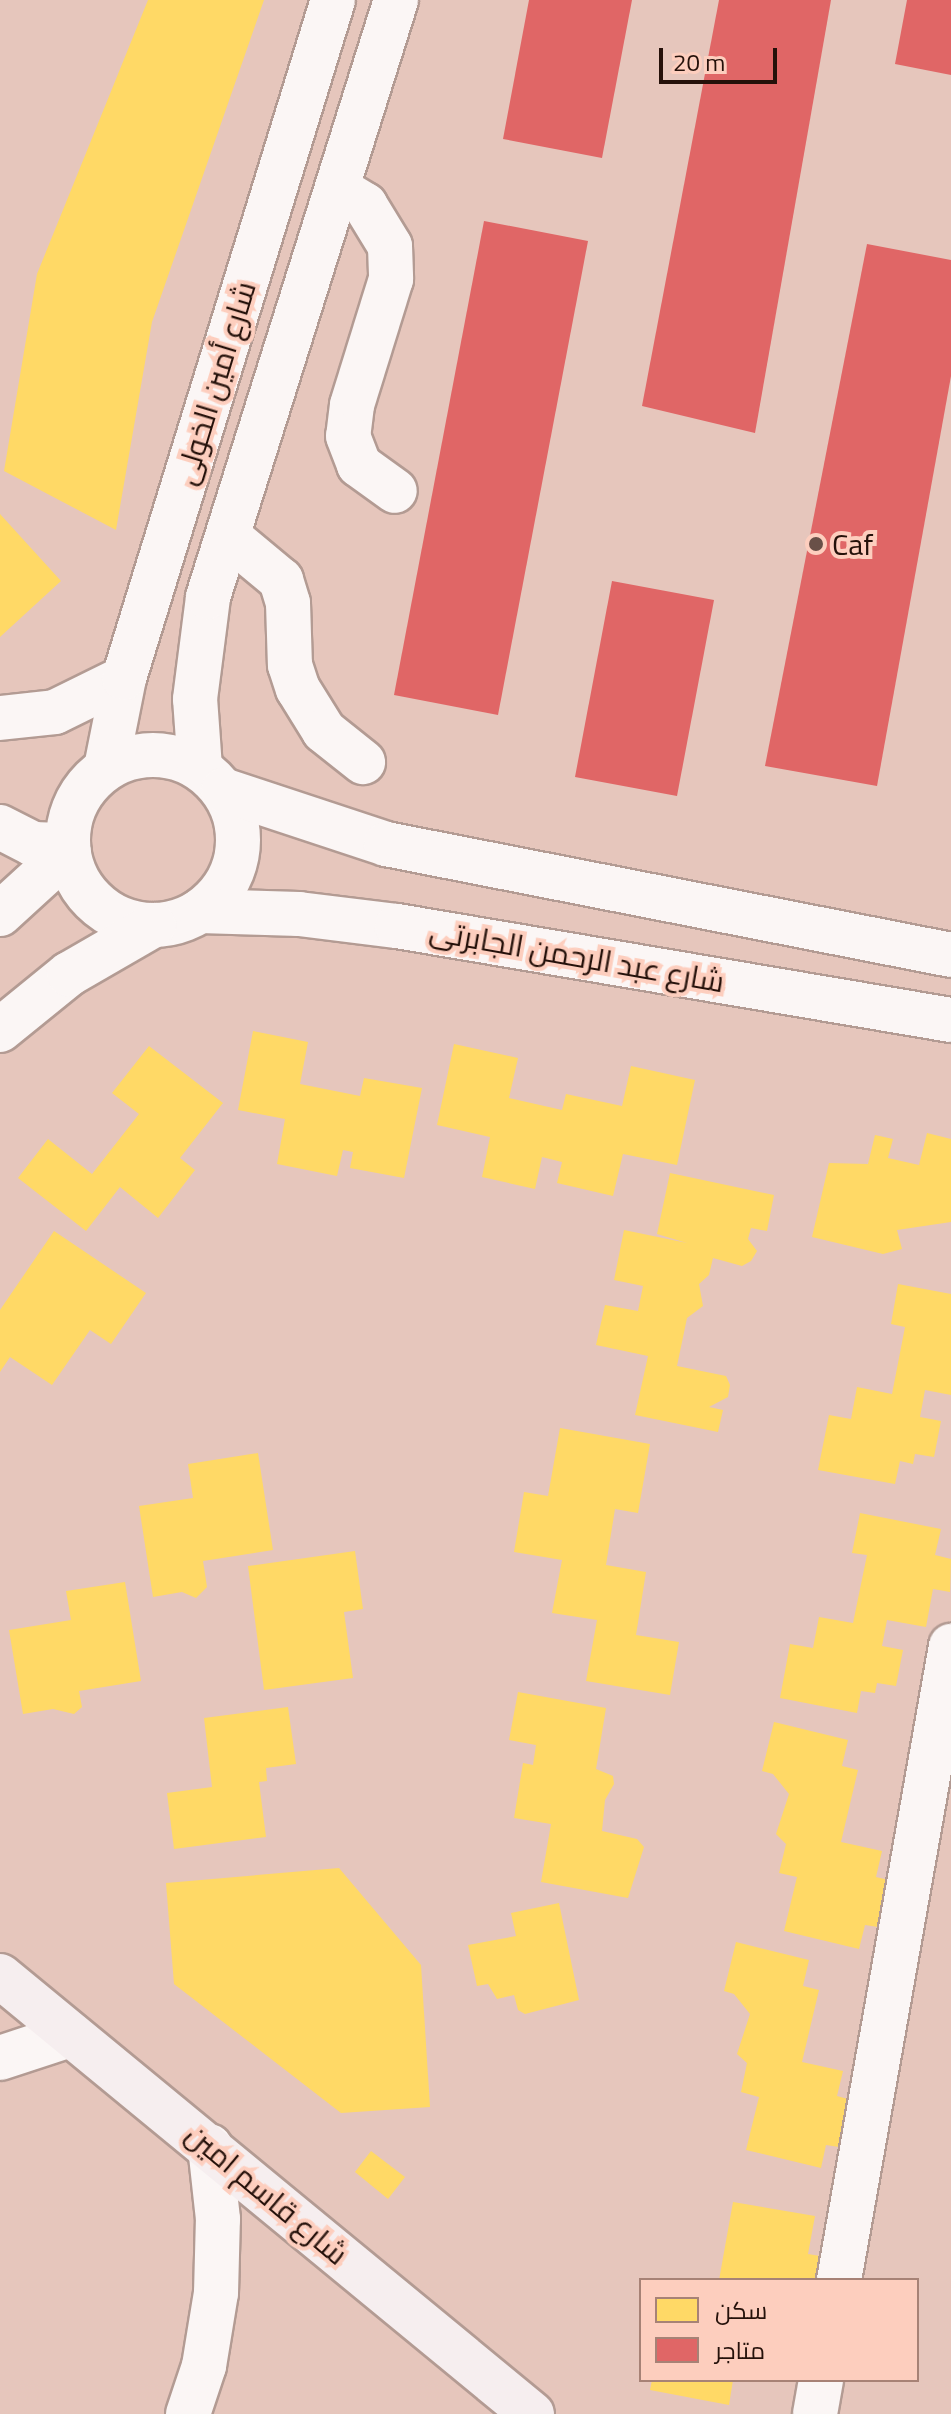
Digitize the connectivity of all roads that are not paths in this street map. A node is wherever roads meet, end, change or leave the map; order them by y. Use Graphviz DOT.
graph roads {
  1 [pos="333,0"];
  2 [pos="396,0"];
  3 [pos="337,188"];
  4 [pos="395,491"];
  5 [pos="228,536"];
  6 [pos="124,678"];
  7 [pos="0,718"];
  8 [pos="363,762"];
  9 [pos="106,768"];
  10 [pos="212,779"];
  11 [pos="0,827"];
  12 [pos="68,848"];
  13 [pos="200,911"];
  14 [pos="0,914"];
  15 [pos="154,925"];
  16 [pos="951,955"];
  17 [pos="951,1020"];
  18 [pos="0,1030"];
  19 [pos="951,1646"];
  20 [pos="0,1976"];
  21 [pos="70,2035"];
  22 [pos="0,2058"];
  23 [pos="210,2146"];
  24 [pos="839,2278"];
  25 [pos="821,2382"];
  26 [pos="188,2414"];
  27 [pos="532,2414"];
  28 [pos="815,2414"];
  1 -- 6 [label="street, شارع أمين الخولى"];
  2 -- 3 [label="street, شارع أمين الخولى"];
  3 -- 4 [label="street"];
  3 -- 5 [label="street, شارع أمين الخولى"];
  5 -- 8 [label="street"];
  5 -- 10 [label="street, شارع أمين الخولى"];
  6 -- 7 [label="street"];
  6 -- 9 [label="street, شارع أمين الخولى"];
  9 -- 10 [label="street"];
  9 -- 12 [label="street"];
  10 -- 13 [label="street"];
  10 -- 16 [label="street"];
  11 -- 12 [label="street"];
  12 -- 14 [label="street"];
  12 -- 15 [label="street"];
  13 -- 15 [label="street"];
  13 -- 17 [label="street, شارع عبد الرحمن الجابرتى"];
  15 -- 18 [label="street"];
  19 -- 24 [label="street"];
  20 -- 21 [label="main road, شارع قاسم امين"];
  21 -- 22 [label="street"];
  21 -- 23 [label="main road, شارع قاسم امين"];
  23 -- 26 [label="street"];
  23 -- 27 [label="main road, شارع قاسم امين"];
  25 -- 28 [label="street"];
}
